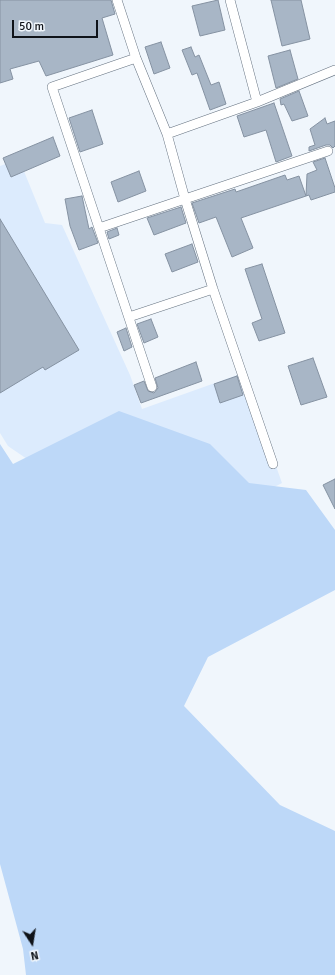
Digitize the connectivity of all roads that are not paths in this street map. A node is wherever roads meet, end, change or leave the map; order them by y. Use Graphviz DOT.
graph roads {
  1 [pos="117,0"];
  2 [pos="230,0"];
  3 [pos="136,58"];
  4 [pos="335,70"];
  5 [pos="257,102"];
  6 [pos="167,134"];
  7 [pos="328,151"];
  8 [pos="185,199"];
  9 [pos="99,228"];
  10 [pos="214,289"];
  11 [pos="129,317"];
  12 [pos="152,387"];
  13 [pos="273,464"];
  1 -- 3 [label="street"];
  2 -- 5 [label="street"];
  3 -- 6 [label="street"];
  3 -- 9 [label="street"];
  4 -- 5 [label="street"];
  5 -- 6 [label="street"];
  6 -- 8 [label="street"];
  7 -- 8 [label="street"];
  8 -- 9 [label="street"];
  8 -- 10 [label="street"];
  9 -- 11 [label="street"];
  10 -- 11 [label="street"];
  10 -- 13 [label="street"];
  11 -- 12 [label="street"];
}
